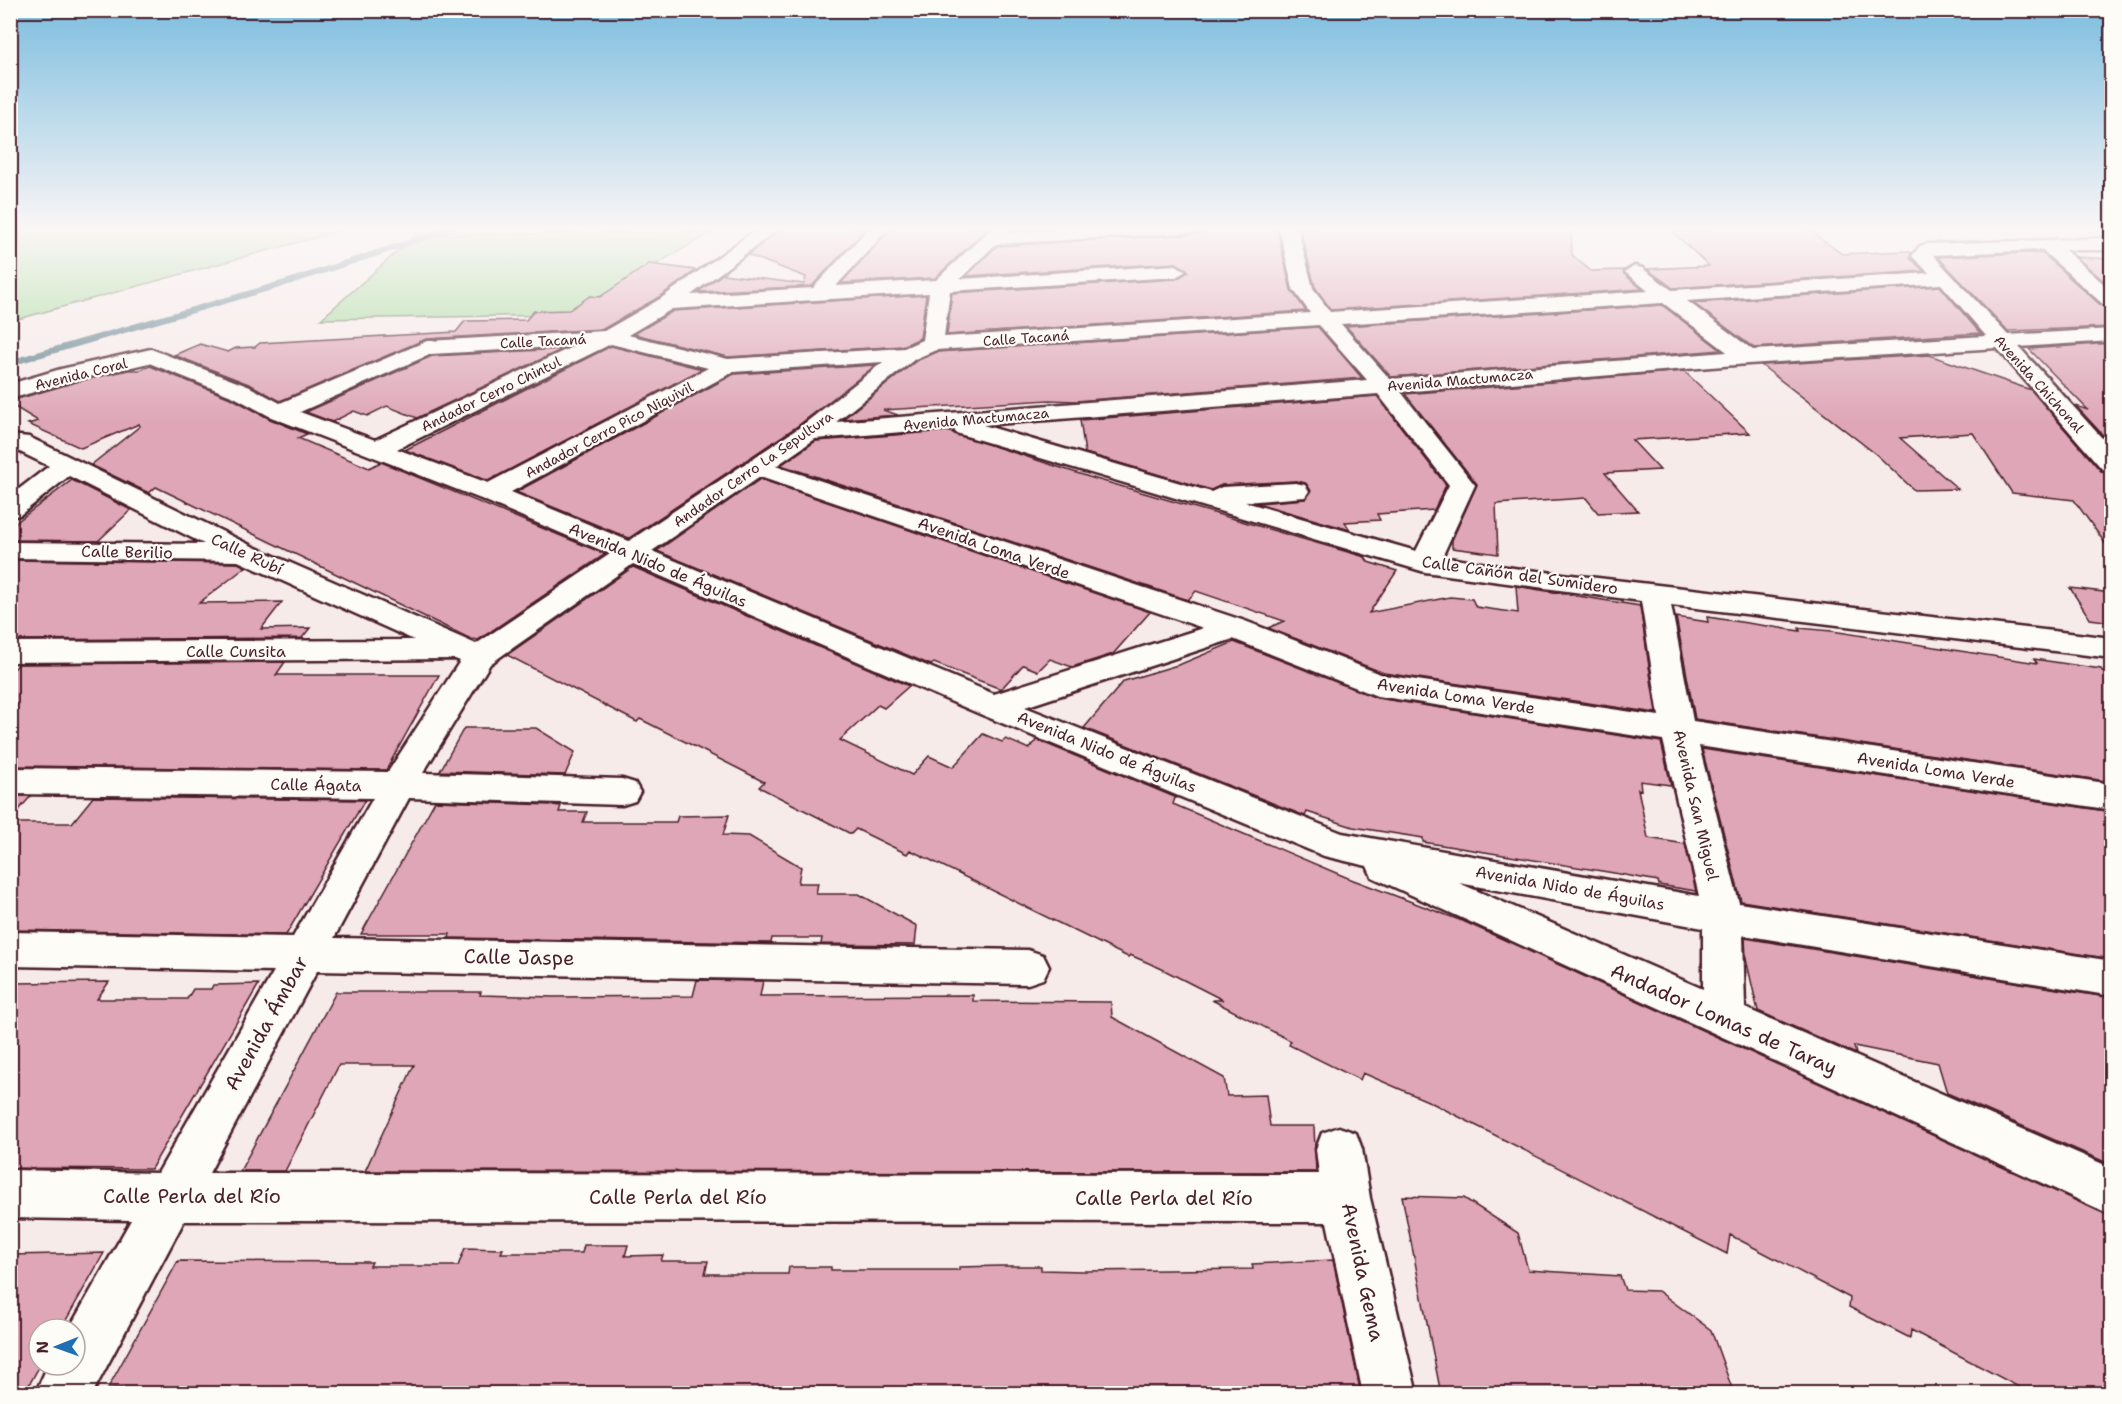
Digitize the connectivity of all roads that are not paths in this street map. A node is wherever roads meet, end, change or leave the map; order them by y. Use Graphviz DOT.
graph roads {
  1 [pos="681,293"];
  2 [pos="819,293"];
  3 [pos="829,293"];
  4 [pos="939,293"];
  5 [pos="1306,293"];
  6 [pos="1691,293"];
  7 [pos="1959,293"];
  8 [pos="1665,294"];
  9 [pos="667,303"];
  10 [pos="1325,319"];
  11 [pos="2112,335"];
  12 [pos="609,337"];
  13 [pos="2000,340"];
  14 [pos="932,344"];
  15 [pos="907,354"];
  16 [pos="151,356"];
  17 [pos="1748,357"];
  18 [pos="728,366"];
  19 [pos="1384,386"];
  20 [pos="10,392"];
  21 [pos="279,412"];
  22 [pos="945,422"];
  23 [pos="809,432"];
  24 [pos="15,442"];
  25 [pos="377,449"];
  26 [pos="67,465"];
  27 [pos="2112,465"];
  28 [pos="758,468"];
  29 [pos="1296,491"];
  30 [pos="490,493"];
  31 [pos="1199,497"];
  32 [pos="10,509"];
  33 [pos="10,550"];
  34 [pos="244,553"];
  35 [pos="630,553"];
  36 [pos="1425,563"];
  37 [pos="1654,593"];
  38 [pos="1234,628"];
  39 [pos="2112,648"];
  40 [pos="10,652"];
  41 [pos="470,653"];
  42 [pos="992,706"];
  43 [pos="1678,731"];
  44 [pos="10,781"];
  45 [pos="398,785"];
  46 [pos="622,792"];
  47 [pos="2112,797"];
  48 [pos="1338,846"];
  49 [pos="1723,916"];
  50 [pos="10,949"];
  51 [pos="305,953"];
  52 [pos="1028,967"];
  53 [pos="2112,979"];
  54 [pos="1724,1019"];
  55 [pos="1339,1149"];
  56 [pos="2112,1192"];
  57 [pos="10,1194"];
  58 [pos="171,1197"];
  59 [pos="1346,1198"];
  60 [pos="62,1394"];
  61 [pos="1390,1394"];
  1 -- 9 [label="street, Andador Cerro Chintul"];
  2 -- 3 [label="street"];
  2 -- 9 [label="street"];
  4 -- 14 [label="street"];
  5 -- 10 [label="street"];
  6 -- 8 [label="street, Calle Tacaná"];
  7 -- 13 [label="street, Avenida Chichonal"];
  8 -- 10 [label="street, Calle Tacaná"];
  8 -- 17 [label="street"];
  9 -- 12 [label="street, Andador Cerro Chintul"];
  10 -- 14 [label="street, Calle Tacaná"];
  10 -- 19 [label="street"];
  11 -- 13 [label="street, Avenida Mactumacza"];
  12 -- 18 [label="street, Calle Tacaná"];
  12 -- 21 [label="street, Calle Tacaná"];
  12 -- 25 [label="street, Andador Cerro Chintul"];
  13 -- 17 [label="street, Avenida Mactumacza"];
  13 -- 27 [label="street, Avenida Chichonal"];
  14 -- 15 [label="street, Andador Cerro La Sepultura"];
  15 -- 18 [label="street, Calle Tacaná"];
  15 -- 23 [label="street, Andador Cerro La Sepultura"];
  16 -- 20 [label="street, Avenida Coral"];
  16 -- 21 [label="street, Avenida Nido de Águilas"];
  17 -- 19 [label="street, Avenida Mactumacza"];
  18 -- 30 [label="street, Andador Cerro Pico Niquivil"];
  19 -- 22 [label="street, Avenida Mactumacza"];
  19 -- 36 [label="street"];
  21 -- 25 [label="street, Avenida Nido de Águilas"];
  22 -- 23 [label="street, Avenida Mactumacza"];
  22 -- 31 [label="street, Calle Cañón del Sumidero"];
  23 -- 28 [label="street, Andador Cerro La Sepultura"];
  24 -- 26 [label="street, Calle Rubí"];
  25 -- 30 [label="street, Avenida Nido de Águilas"];
  26 -- 32 [label="street"];
  26 -- 34 [label="street, Calle Rubí"];
  28 -- 35 [label="street, Andador Cerro La Sepultura"];
  28 -- 38 [label="street, Avenida Loma Verde"];
  29 -- 31 [label="street"];
  30 -- 35 [label="street, Avenida Nido de Águilas"];
  31 -- 36 [label="street, Calle Cañón del Sumidero"];
  33 -- 34 [label="street, Calle Berilio"];
  34 -- 41 [label="street, Calle Rubí"];
  35 -- 41 [label="street, Andador Cerro La Sepultura"];
  35 -- 42 [label="street, Avenida Nido de Águilas"];
  36 -- 37 [label="street, Calle Cañón del Sumidero"];
  37 -- 39 [label="street, Calle Cañón del Sumidero"];
  37 -- 43 [label="street, Avenida San Miguel"];
  38 -- 42 [label="street"];
  38 -- 43 [label="street, Avenida Loma Verde"];
  40 -- 41 [label="street, Calle Cunsita"];
  41 -- 45 [label="street, Avenida Ámbar"];
  42 -- 48 [label="street, Avenida Nido de Águilas"];
  43 -- 47 [label="street, Avenida Loma Verde"];
  43 -- 49 [label="street, Avenida San Miguel"];
  44 -- 45 [label="street, Calle Ágata"];
  45 -- 46 [label="street, Calle Ágata"];
  45 -- 51 [label="street, Avenida Ámbar"];
  48 -- 49 [label="street, Avenida Nido de Águilas"];
  48 -- 54 [label="street, Andador Lomas de Taray"];
  49 -- 53 [label="street, Avenida Nido de Águilas"];
  49 -- 54 [label="street, Avenida San Miguel"];
  50 -- 51 [label="street, Calle Jaspe"];
  51 -- 52 [label="street, Calle Jaspe"];
  51 -- 58 [label="street, Avenida Ámbar"];
  54 -- 56 [label="street, Andador Lomas de Taray"];
  55 -- 59 [label="street, Avenida Gema"];
  57 -- 58 [label="street, Calle Perla del Río"];
  58 -- 59 [label="street, Calle Perla del Río"];
  58 -- 60 [label="street, Avenida Ámbar"];
  59 -- 61 [label="street, Avenida Gema"];
}
